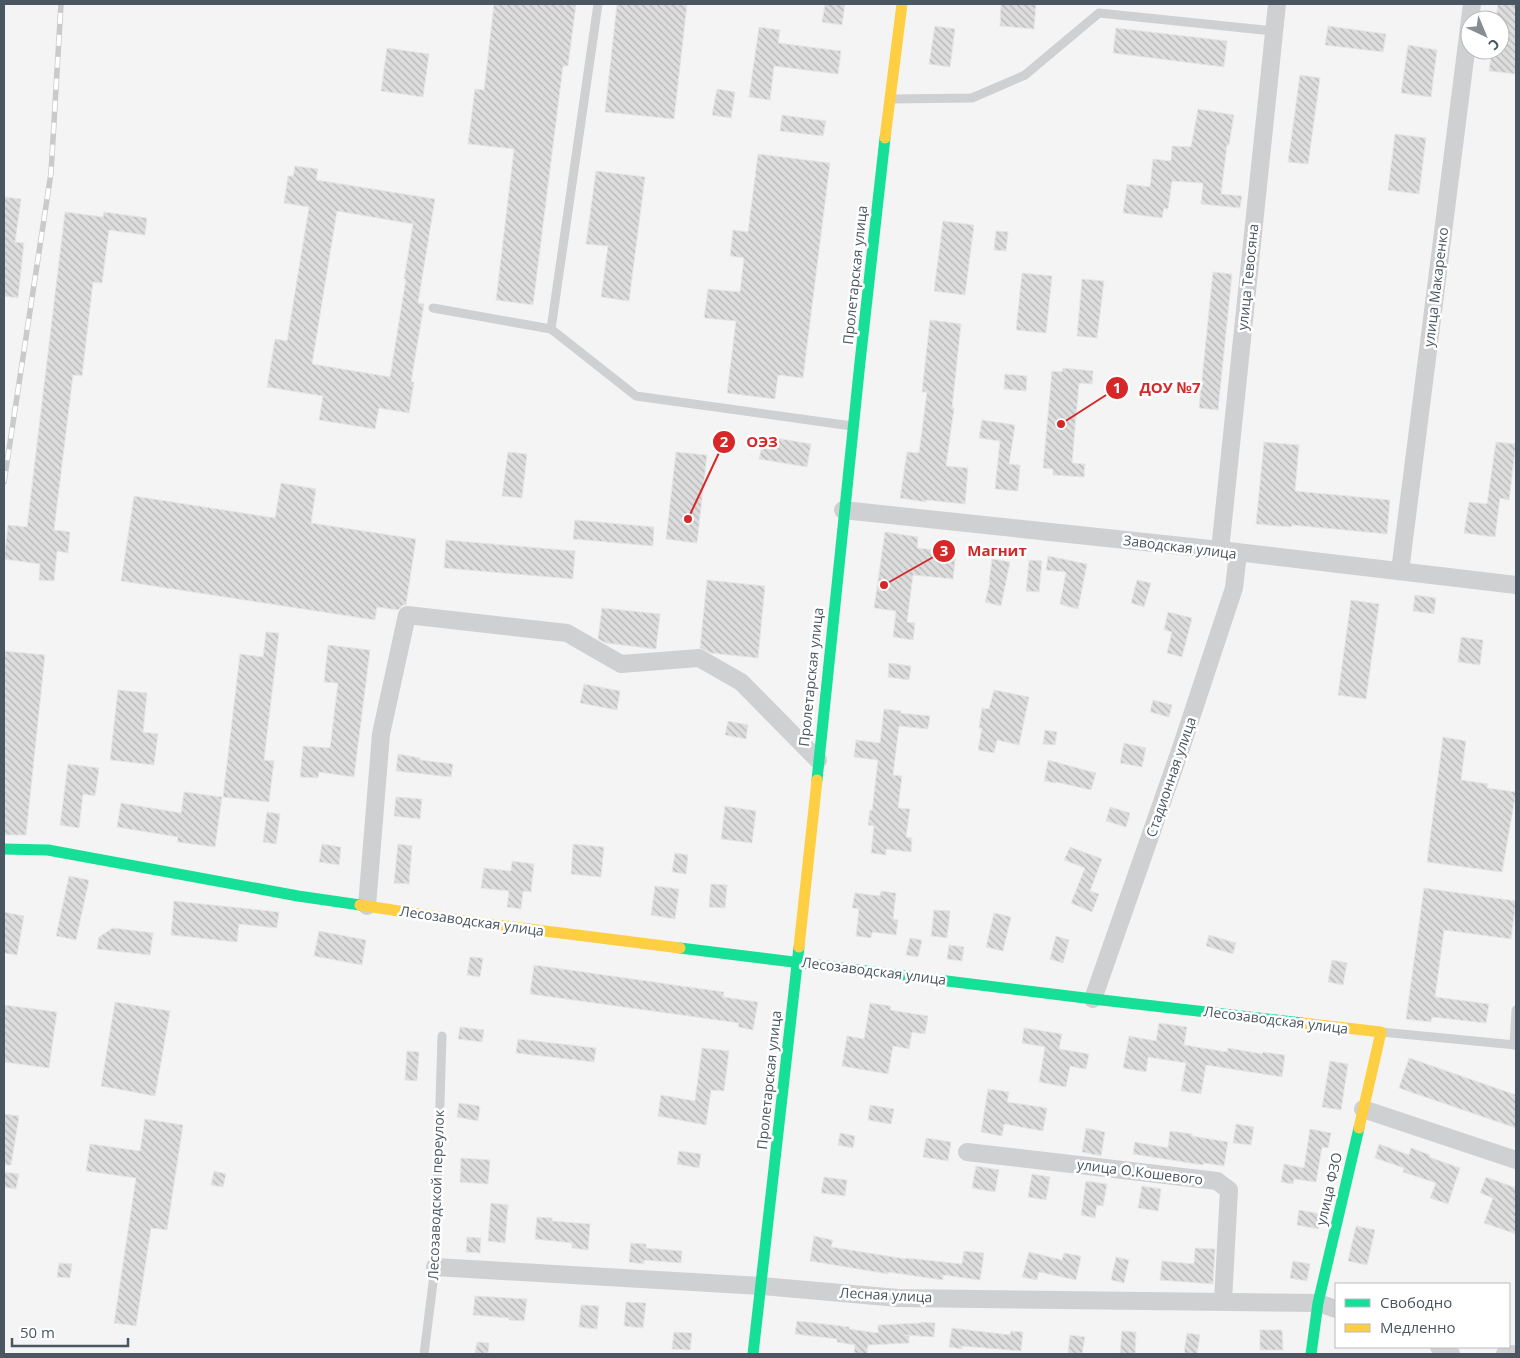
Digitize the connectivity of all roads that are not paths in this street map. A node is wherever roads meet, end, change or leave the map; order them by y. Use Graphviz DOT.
graph roads {
  1 [pos="598,4"];
  2 [pos="902,4"];
  3 [pos="1276,4"];
  4 [pos="1472,4"];
  5 [pos="1273,31"];
  6 [pos="890,99"];
  7 [pos="433,308"];
  8 [pos="551,329"];
  9 [pos="853,427"];
  10 [pos="843,510"];
  11 [pos="1220,550"];
  12 [pos="1238,553"];
  13 [pos="1400,571"];
  14 [pos="1516,585"];
  15 [pos="818,760"];
  16 [pos="4,849"];
  17 [pos="367,906"];
  18 [pos="798,962"];
  19 [pos="1093,999"];
  20 [pos="1516,1010"];
  21 [pos="1381,1032"];
  22 [pos="442,1036"];
  23 [pos="1515,1045"];
  24 [pos="1363,1109"];
  25 [pos="967,1152"];
  26 [pos="1516,1160"];
  27 [pos="435,1267"];
  28 [pos="761,1286"];
  29 [pos="1223,1301"];
  30 [pos="1318,1303"];
  31 [pos="1335,1309"];
  32 [pos="1441,1348"];
  33 [pos="424,1354"];
  34 [pos="753,1354"];
  35 [pos="1311,1354"];
  36 [pos="1452,1354"];
  37 [pos="1505,1354"];
  38 [pos="1514,1354"];
  1 -- 8 [label="lane"];
  2 -- 6 [label="street, Пролетарская улица"];
  3 -- 5 [label="street, улица Тевосяна"];
  4 -- 13 [label="street, улица Макаренко"];
  5 -- 6 [label="lane"];
  5 -- 11 [label="street, улица Тевосяна"];
  6 -- 9 [label="street, Пролетарская улица"];
  7 -- 8 [label="lane"];
  8 -- 9 [label="lane"];
  9 -- 10 [label="street, Пролетарская улица"];
  10 -- 11 [label="street, Заводская улица"];
  10 -- 15 [label="street, Пролетарская улица"];
  11 -- 12 [label="street, Заводская улица"];
  12 -- 13 [label="street, Заводская улица"];
  12 -- 19 [label="street, Стадионная улица"];
  13 -- 14 [label="street, Заводская улица"];
  15 -- 17 [label="street"];
  15 -- 18 [label="street, Пролетарская улица"];
  16 -- 17 [label="street, Лесозаводская улица"];
  17 -- 18 [label="street, Лесозаводская улица"];
  18 -- 19 [label="street, Лесозаводская улица"];
  18 -- 28 [label="street, Пролетарская улица"];
  19 -- 21 [label="street, Лесозаводская улица"];
  20 -- 23 [label="lane"];
  21 -- 23 [label="lane"];
  21 -- 24 [label="street, улица ФЗО"];
  22 -- 27 [label="lane, Лесозаводской переулок"];
  24 -- 26 [label="street"];
  24 -- 30 [label="street, улица ФЗО"];
  25 -- 29 [label="street, улица О.Кошевого"];
  27 -- 28 [label="street, Лесная улица"];
  27 -- 33 [label="lane, Лесозаводской переулок"];
  28 -- 29 [label="street, Лесная улица"];
  28 -- 34 [label="street, Пролетарская улица"];
  29 -- 30 [label="street, Лесная улица"];
  30 -- 31 [label="street, Лесная улица"];
  30 -- 35 [label="street, улица ФЗО"];
  32 -- 36 [label="street"];
  37 -- 38 [label="street"];
}
